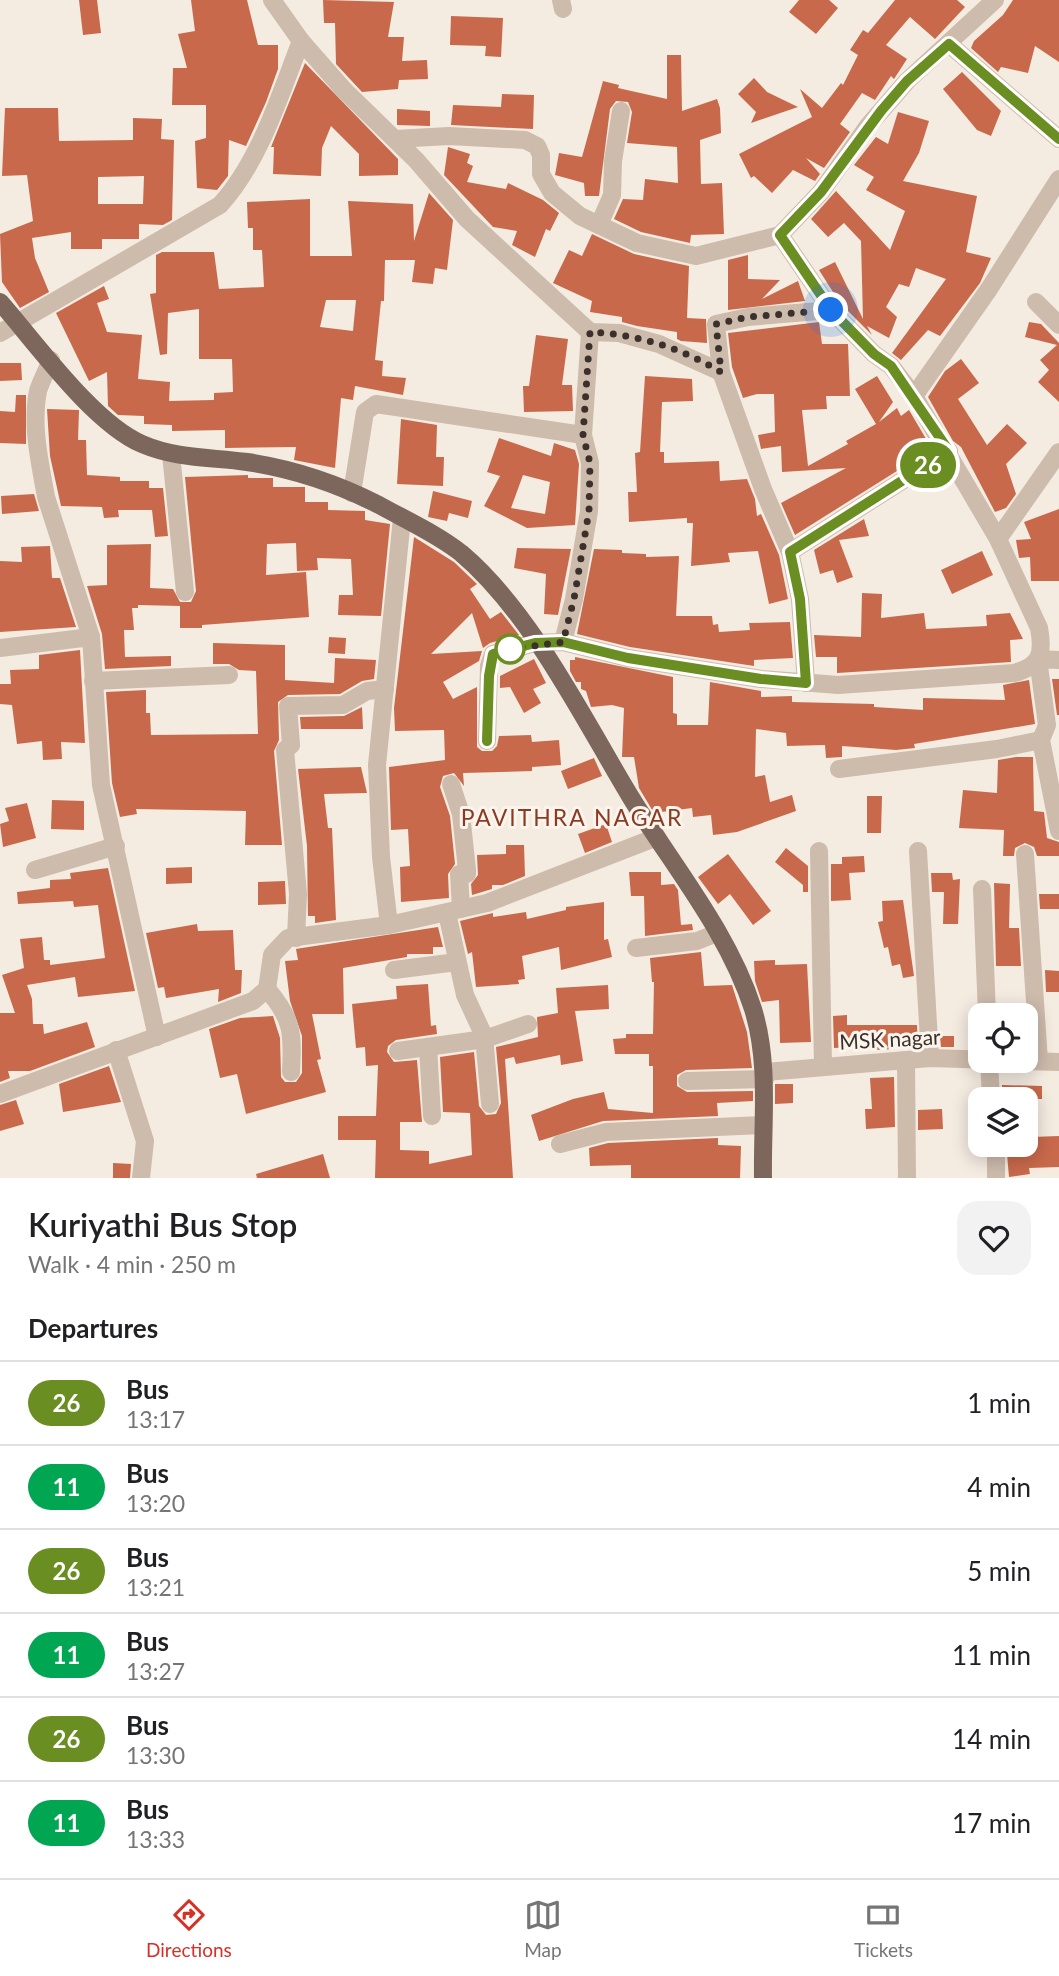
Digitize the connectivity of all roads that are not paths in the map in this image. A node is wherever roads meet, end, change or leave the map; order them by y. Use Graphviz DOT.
graph roads {
  1 [pos="272,0"];
  2 [pos="995,0"];
  3 [pos="301,41"];
  4 [pos="949,44"];
  5 [pos="621,111"];
  6 [pos="396,139"];
  7 [pos="1059,139"];
  8 [pos="1059,179"];
  9 [pos="599,225"];
  10 [pos="780,235"];
  11 [pos="0,302"];
  12 [pos="1036,302"];
  13 [pos="831,310"];
  14 [pos="19,323"];
  15 [pos="1059,325"];
  16 [pos="590,332"];
  17 [pos="0,333"];
  18 [pos="51,360"];
  19 [pos="721,372"];
  20 [pos="914,396"];
  21 [pos="583,435"];
  22 [pos="949,451"];
  23 [pos="1059,453"];
  24 [pos="171,454"];
  25 [pos="352,493"];
  26 [pos="402,518"];
  27 [pos="998,539"];
  28 [pos="790,552"];
  29 [pos="185,592"];
  30 [pos="91,636"];
  31 [pos="563,642"];
  32 [pos="535,643"];
  33 [pos="0,648"];
  34 [pos="1038,659"];
  35 [pos="1059,660"];
  36 [pos="229,675"];
  37 [pos="93,681"];
  38 [pos="806,683"];
  39 [pos="385,689"];
  40 [pos="1041,740"];
  41 [pos="487,741"];
  42 [pos="839,769"];
  43 [pos="451,784"];
  44 [pos="1059,831"];
  45 [pos="657,837"];
  46 [pos="116,846"];
  47 [pos="819,851"];
  48 [pos="918,851"];
  49 [pos="1025,855"];
  50 [pos="35,870"];
  51 [pos="982,889"];
  52 [pos="454,911"];
  53 [pos="389,925"];
  54 [pos="717,933"];
  55 [pos="296,937"];
  56 [pos="636,948"];
  57 [pos="457,962"];
  58 [pos="394,970"];
  59 [pos="267,989"];
  60 [pos="987,1003"];
  61 [pos="528,1024"];
  62 [pos="157,1037"];
  63 [pos="485,1039"];
  64 [pos="428,1046"];
  65 [pos="116,1050"];
  66 [pos="398,1051"];
  67 [pos="930,1058"];
  68 [pos="905,1060"];
  69 [pos="968,1060"];
  70 [pos="1039,1061"];
  71 [pos="1059,1062"];
  72 [pos="823,1066"];
  73 [pos="291,1072"];
  74 [pos="766,1076"];
  75 [pos="687,1081"];
  76 [pos="0,1094"];
  77 [pos="490,1104"];
  78 [pos="432,1116"];
  79 [pos="762,1125"];
  80 [pos="560,1144"];
  81 [pos="996,1157"];
  82 [pos="141,1178"];
  83 [pos="763,1178"];
  84 [pos="907,1178"];
  85 [pos="996,1178"];
  1 -- 3 [label="street"];
  2 -- 4 [label="street"];
  3 -- 6 [label="street"];
  3 -- 14 [label="street"];
  4 -- 7 [label="street"];
  4 -- 10 [label="street"];
  5 -- 9 [label="street"];
  6 -- 9 [label="street"];
  6 -- 16 [label="street"];
  8 -- 20 [label="street"];
  9 -- 10 [label="street"];
  10 -- 13 [label="street"];
  11 -- 14 [label="main road"];
  12 -- 15 [label="street"];
  13 -- 19 [label="street"];
  13 -- 20 [label="street"];
  14 -- 17 [label="street"];
  14 -- 18 [label="main road"];
  16 -- 19 [label="street"];
  16 -- 21 [label="street"];
  18 -- 24 [label="main road"];
  18 -- 30 [label="street"];
  19 -- 28 [label="street"];
  20 -- 22 [label="street"];
  21 -- 25 [label="street"];
  21 -- 31 [label="street"];
  22 -- 27 [label="street"];
  22 -- 28 [label="street"];
  23 -- 27 [label="street"];
  24 -- 25 [label="main road"];
  24 -- 29 [label="street"];
  25 -- 26 [label="main road"];
  26 -- 32 [label="main road"];
  26 -- 39 [label="street"];
  27 -- 34 [label="street"];
  28 -- 38 [label="street"];
  30 -- 33 [label="street"];
  30 -- 37 [label="street"];
  31 -- 32 [label="street"];
  31 -- 38 [label="street"];
  32 -- 41 [label="street"];
  32 -- 45 [label="main road"];
  34 -- 35 [label="street"];
  34 -- 38 [label="street"];
  34 -- 40 [label="street"];
  36 -- 37 [label="street"];
  37 -- 46 [label="street"];
  39 -- 53 [label="street"];
  39 -- 55 [label="street"];
  40 -- 42 [label="street"];
  40 -- 44 [label="street"];
  43 -- 52 [label="street"];
  45 -- 52 [label="street"];
  45 -- 54 [label="main road"];
  46 -- 50 [label="street"];
  46 -- 62 [label="street"];
  47 -- 72 [label="street"];
  48 -- 67 [label="street"];
  49 -- 70 [label="street"];
  51 -- 60 [label="street"];
  52 -- 53 [label="street"];
  52 -- 57 [label="street"];
  53 -- 55 [label="street"];
  54 -- 56 [label="street"];
  54 -- 74 [label="main road"];
  55 -- 59 [label="street"];
  57 -- 58 [label="street"];
  57 -- 63 [label="street"];
  59 -- 62 [label="street"];
  59 -- 73 [label="street"];
  61 -- 63 [label="street"];
  62 -- 65 [label="street"];
  63 -- 64 [label="street"];
  63 -- 77 [label="street"];
  64 -- 66 [label="street"];
  64 -- 78 [label="street"];
  65 -- 76 [label="street"];
  65 -- 82 [label="street"];
  67 -- 68 [label="street, MSK nagar"];
  67 -- 69 [label="street, MSK nagar"];
  68 -- 72 [label="street, MSK nagar"];
  68 -- 84 [label="street"];
  70 -- 71 [label="street, MSK nagar"];
  72 -- 74 [label="street, MSK nagar"];
  74 -- 75 [label="street, MSK nagar"];
  74 -- 79 [label="main road"];
  79 -- 80 [label="street"];
  79 -- 83 [label="main road"];
  81 -- 85 [label="street"];
}
